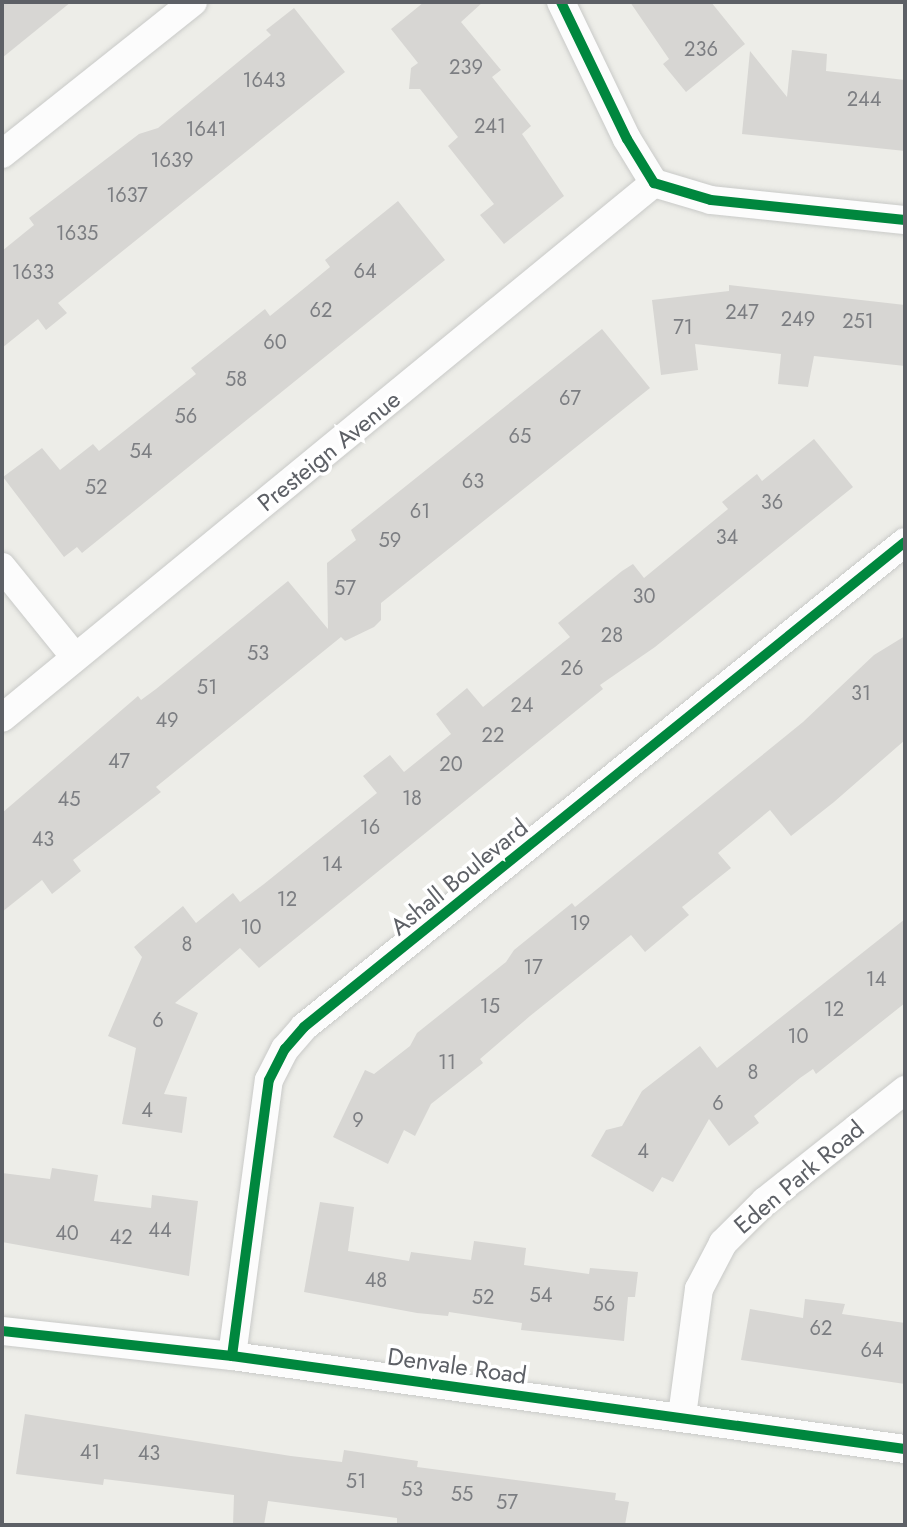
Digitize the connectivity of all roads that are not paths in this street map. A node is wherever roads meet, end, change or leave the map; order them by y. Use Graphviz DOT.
graph roads {
  1 [pos="193,2"];
  2 [pos="561,2"];
  3 [pos="2,154"];
  4 [pos="654,183"];
  5 [pos="905,220"];
  6 [pos="905,542"];
  7 [pos="2,567"];
  8 [pos="75,657"];
  9 [pos="2,718"];
  10 [pos="905,1090"];
  11 [pos="2,1331"];
  12 [pos="232,1356"];
  13 [pos="682,1416"];
  14 [pos="905,1449"];
  1 -- 3 [label="street"];
  2 -- 4 [label="street"];
  4 -- 5 [label="street"];
  4 -- 8 [label="street, Presteign Avenue"];
  6 -- 12 [label="street, Ashall Boulevard"];
  7 -- 8 [label="street"];
  8 -- 9 [label="street, Presteign Avenue"];
  10 -- 13 [label="street, Eden Park Road"];
  11 -- 12 [label="street, Denvale Road"];
  12 -- 13 [label="street, Denvale Road"];
  13 -- 14 [label="street, Denvale Road"];
}
